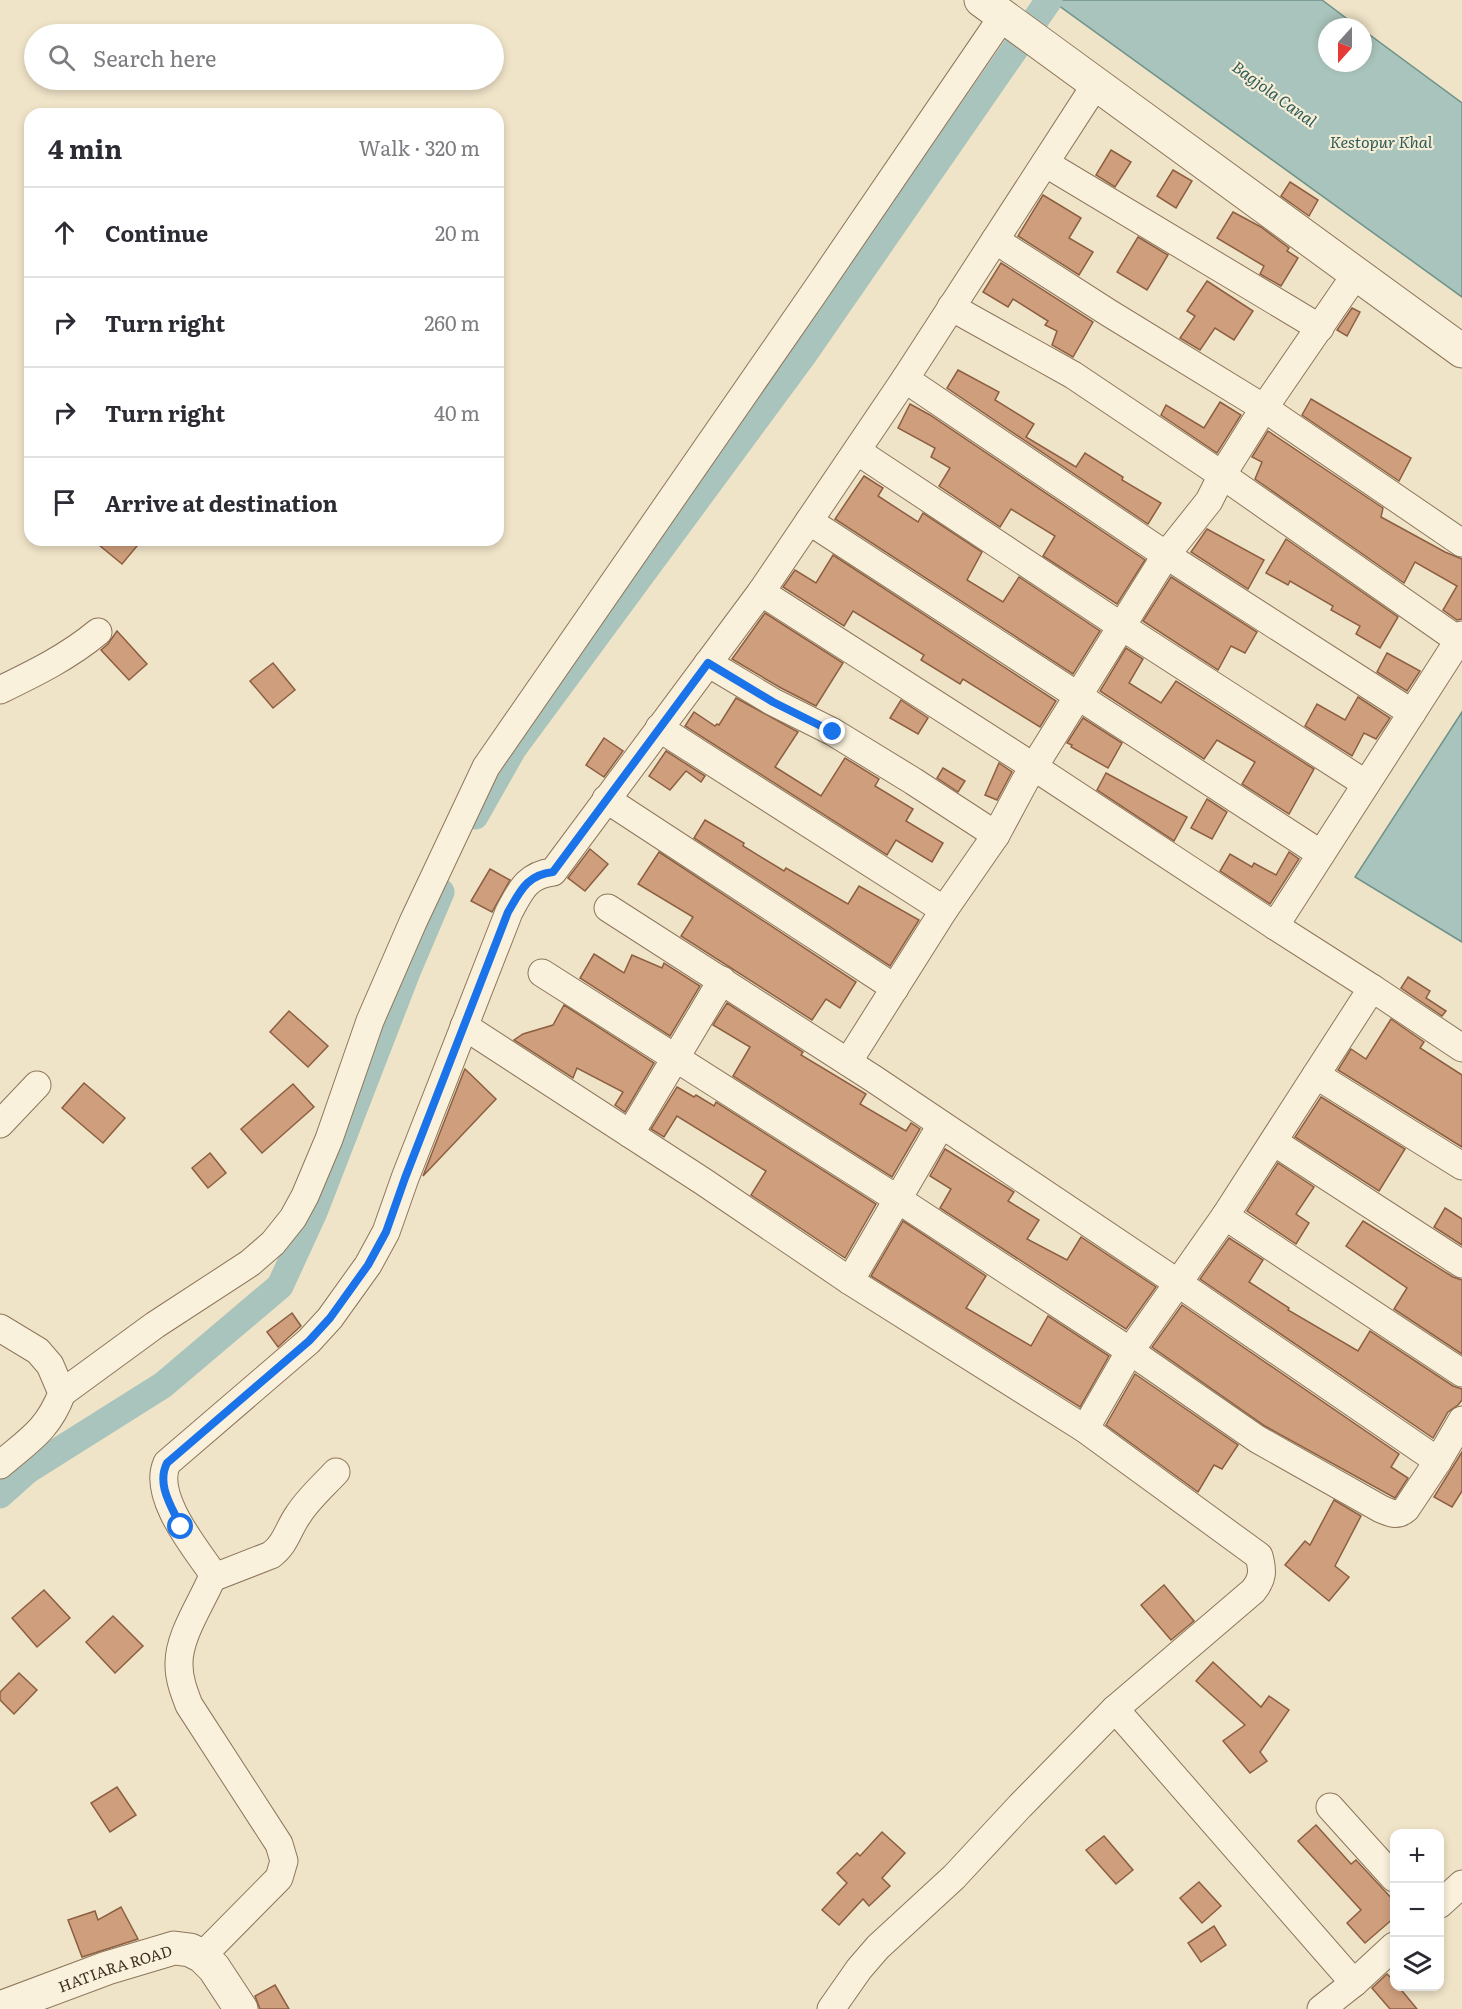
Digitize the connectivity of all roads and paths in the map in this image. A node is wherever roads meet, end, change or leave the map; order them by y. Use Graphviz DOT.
graph roads {
  1 [pos="1001,14"];
  2 [pos="1096,84"];
  3 [pos="1045,163"];
  4 [pos="995,240"];
  5 [pos="1356,274"];
  6 [pos="951,308"];
  7 [pos="1320,328"];
  8 [pos="1462,351"];
  9 [pos="905,379"];
  10 [pos="1264,408"];
  11 [pos="857,450"];
  12 [pos="1222,475"];
  13 [pos="809,521"];
  14 [pos="1462,543"];
  15 [pos="1166,555"];
  16 [pos="761,592"];
  17 [pos="1121,626"];
  18 [pos="98,632"];
  19 [pos="1460,637"];
  20 [pos="708,663"];
  21 [pos="0,690"];
  22 [pos="1078,697"];
  23 [pos="1412,713"];
  24 [pos="659,728"];
  25 [pos="1034,767"];
  26 [pos="1366,784"];
  27 [pos="606,799"];
  28 [pos="996,835"];
  29 [pos="1322,854"];
  30 [pos="608,908"];
  31 [pos="944,910"];
  32 [pos="1275,926"];
  33 [pos="542,973"];
  34 [pos="722,981"];
  35 [pos="895,988"];
  36 [pos="1372,988"];
  37 [pos="464,1026"];
  38 [pos="1462,1048"];
  39 [pos="674,1057"];
  40 [pos="849,1062"];
  41 [pos="1316,1075"];
  42 [pos="37,1085"];
  43 [pos="0,1124"];
  44 [pos="941,1125"];
  45 [pos="630,1134"];
  46 [pos="1274,1142"];
  47 [pos="1462,1166"];
  48 [pos="899,1200"];
  49 [pos="1225,1216"];
  50 [pos="1462,1264"];
  51 [pos="850,1281"];
  52 [pos="1178,1283"];
  53 [pos="0,1328"];
  54 [pos="1130,1351"];
  55 [pos="1462,1373"];
  56 [pos="62,1393"];
  57 [pos="1462,1420"];
  58 [pos="1085,1429"];
  59 [pos="1438,1461"];
  60 [pos="0,1465"];
  61 [pos="336,1472"];
  62 [pos="212,1578"];
  63 [pos="1115,1709"];
  64 [pos="1330,1807"];
  65 [pos="1390,1873"];
  66 [pos="1462,1884"];
  67 [pos="1444,1900"];
  68 [pos="1390,1951"];
  69 [pos="202,1956"];
  70 [pos="1354,1983"];
  71 [pos="0,2008"];
  72 [pos="241,2009"];
  73 [pos="831,2009"];
  74 [pos="1321,2009"];
  1 -- 2 [label="street"];
  1 -- 56 [label="street"];
  2 -- 3 [label="street"];
  2 -- 5 [label="street"];
  3 -- 4 [label="street"];
  3 -- 7 [label="street"];
  4 -- 6 [label="street"];
  4 -- 10 [label="street"];
  5 -- 7 [label="street"];
  5 -- 8 [label="street"];
  6 -- 9 [label="street"];
  6 -- 12 [label="street"];
  7 -- 10 [label="street"];
  9 -- 11 [label="street"];
  9 -- 15 [label="street"];
  10 -- 12 [label="street"];
  10 -- 14 [label="street"];
  11 -- 13 [label="street"];
  11 -- 17 [label="street"];
  12 -- 15 [label="street"];
  12 -- 19 [label="street"];
  13 -- 16 [label="street"];
  13 -- 22 [label="street"];
  15 -- 17 [label="street"];
  15 -- 23 [label="street"];
  16 -- 20 [label="street"];
  16 -- 25 [label="street"];
  17 -- 22 [label="street"];
  17 -- 26 [label="street"];
  18 -- 21 [label="street"];
  19 -- 23 [label="street"];
  20 -- 24 [label="street"];
  20 -- 28 [label="street"];
  22 -- 25 [label="street"];
  22 -- 29 [label="street"];
  23 -- 26 [label="street"];
  24 -- 27 [label="street"];
  24 -- 31 [label="street"];
  25 -- 28 [label="street"];
  25 -- 32 [label="street"];
  26 -- 29 [label="street"];
  27 -- 35 [label="street"];
  27 -- 37 [label="street"];
  28 -- 31 [label="street"];
  29 -- 32 [label="street"];
  30 -- 34 [label="street"];
  31 -- 35 [label="street"];
  32 -- 36 [label="street"];
  33 -- 39 [label="street"];
  34 -- 39 [label="street"];
  34 -- 40 [label="street"];
  35 -- 40 [label="street"];
  36 -- 38 [label="street"];
  36 -- 41 [label="street"];
  37 -- 45 [label="street"];
  37 -- 62 [label="street"];
  39 -- 45 [label="street"];
  39 -- 48 [label="street"];
  40 -- 44 [label="street"];
  41 -- 46 [label="street"];
  41 -- 47 [label="street"];
  42 -- 43 [label="street"];
  44 -- 48 [label="street"];
  44 -- 52 [label="street"];
  45 -- 51 [label="street"];
  46 -- 49 [label="street"];
  46 -- 50 [label="street"];
  48 -- 51 [label="street"];
  48 -- 54 [label="street"];
  49 -- 52 [label="street"];
  49 -- 55 [label="street"];
  51 -- 58 [label="street"];
  52 -- 54 [label="street"];
  52 -- 59 [label="street"];
  53 -- 56 [label="street"];
  54 -- 58 [label="street"];
  54 -- 59 [label="street"];
  56 -- 60 [label="street"];
  57 -- 59 [label="street"];
  58 -- 63 [label="street"];
  61 -- 62 [label="street"];
  62 -- 69 [label="street"];
  63 -- 70 [label="street"];
  63 -- 73 [label="street"];
  64 -- 65 [label="street"];
  66 -- 67 [label="street"];
  68 -- 70 [label="street"];
  69 -- 71 [label="street, HATIARA ROAD"];
  69 -- 72 [label="street"];
  70 -- 74 [label="street"];
}
